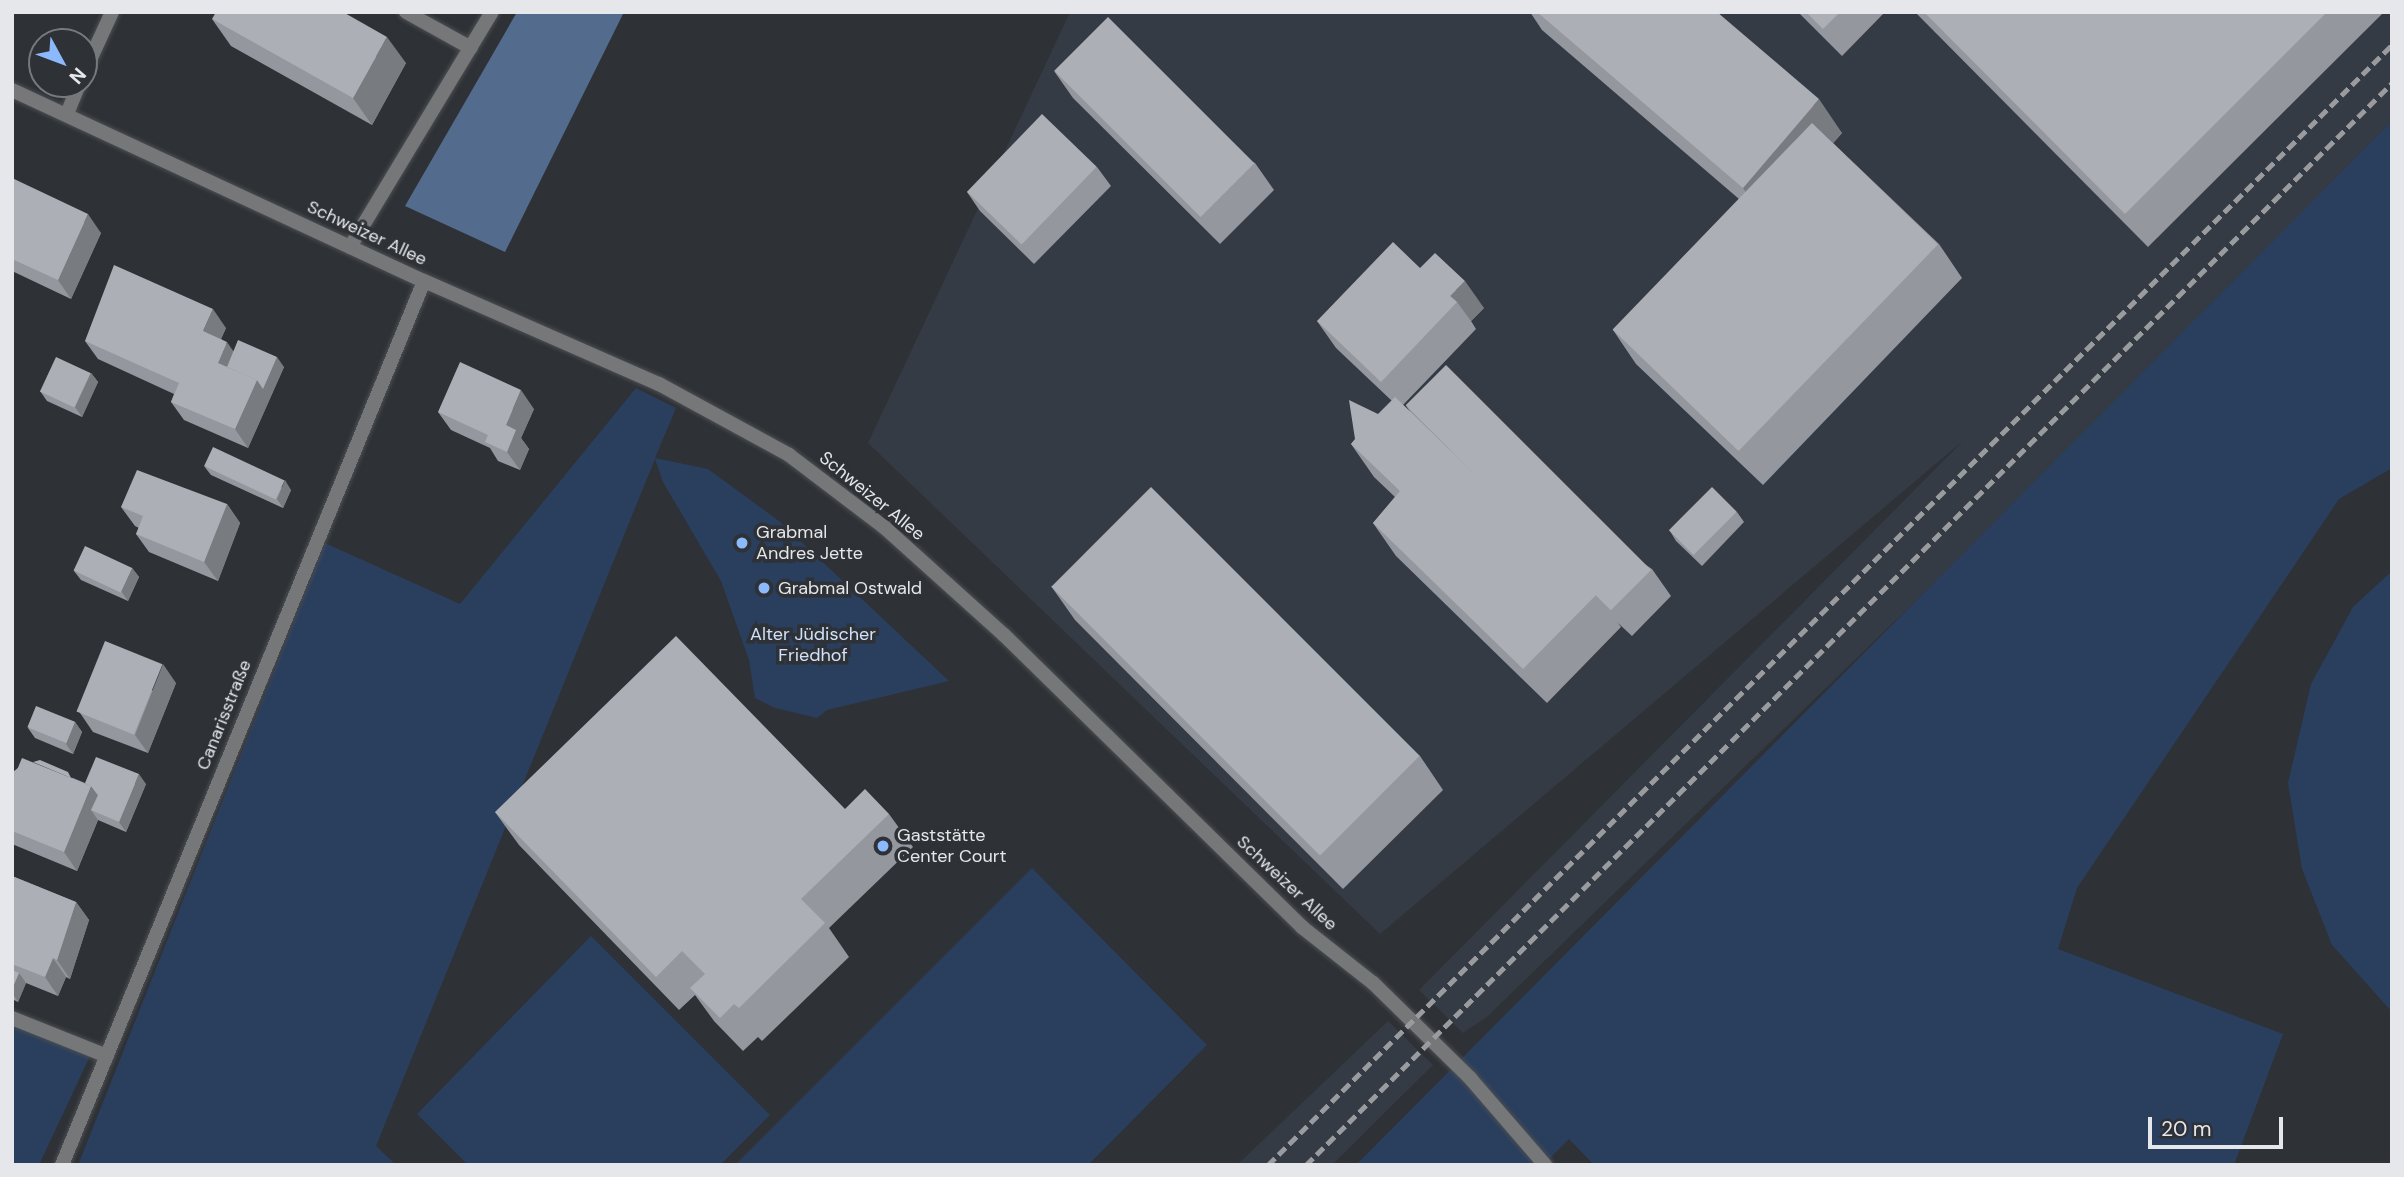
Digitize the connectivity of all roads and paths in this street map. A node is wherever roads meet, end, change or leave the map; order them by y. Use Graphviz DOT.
graph roads {
  1 [pos="112,12"];
  2 [pos="406,12"];
  3 [pos="492,12"];
  4 [pos="98,42"];
  5 [pos="471,48"];
  6 [pos="12,90"];
  7 [pos="73,98"];
  8 [pos="66,114"];
  9 [pos="350,247"];
  10 [pos="424,281"];
  11 [pos="12,1018"];
  12 [pos="107,1056"];
  13 [pos="62,1165"];
  14 [pos="1545,1165"];
  1 -- 4 [label="street"];
  2 -- 5 [label="street"];
  3 -- 5 [label="street"];
  5 -- 9 [label="street"];
  6 -- 8 [label="street, Schweizer Allee"];
  7 -- 8 [label="street"];
  8 -- 9 [label="street, Schweizer Allee"];
  9 -- 10 [label="street, Schweizer Allee"];
  10 -- 12 [label="street, Canarisstraße"];
  10 -- 14 [label="street, Schweizer Allee"];
  11 -- 12 [label="street"];
  12 -- 13 [label="street, Canarisstraße"];
}
